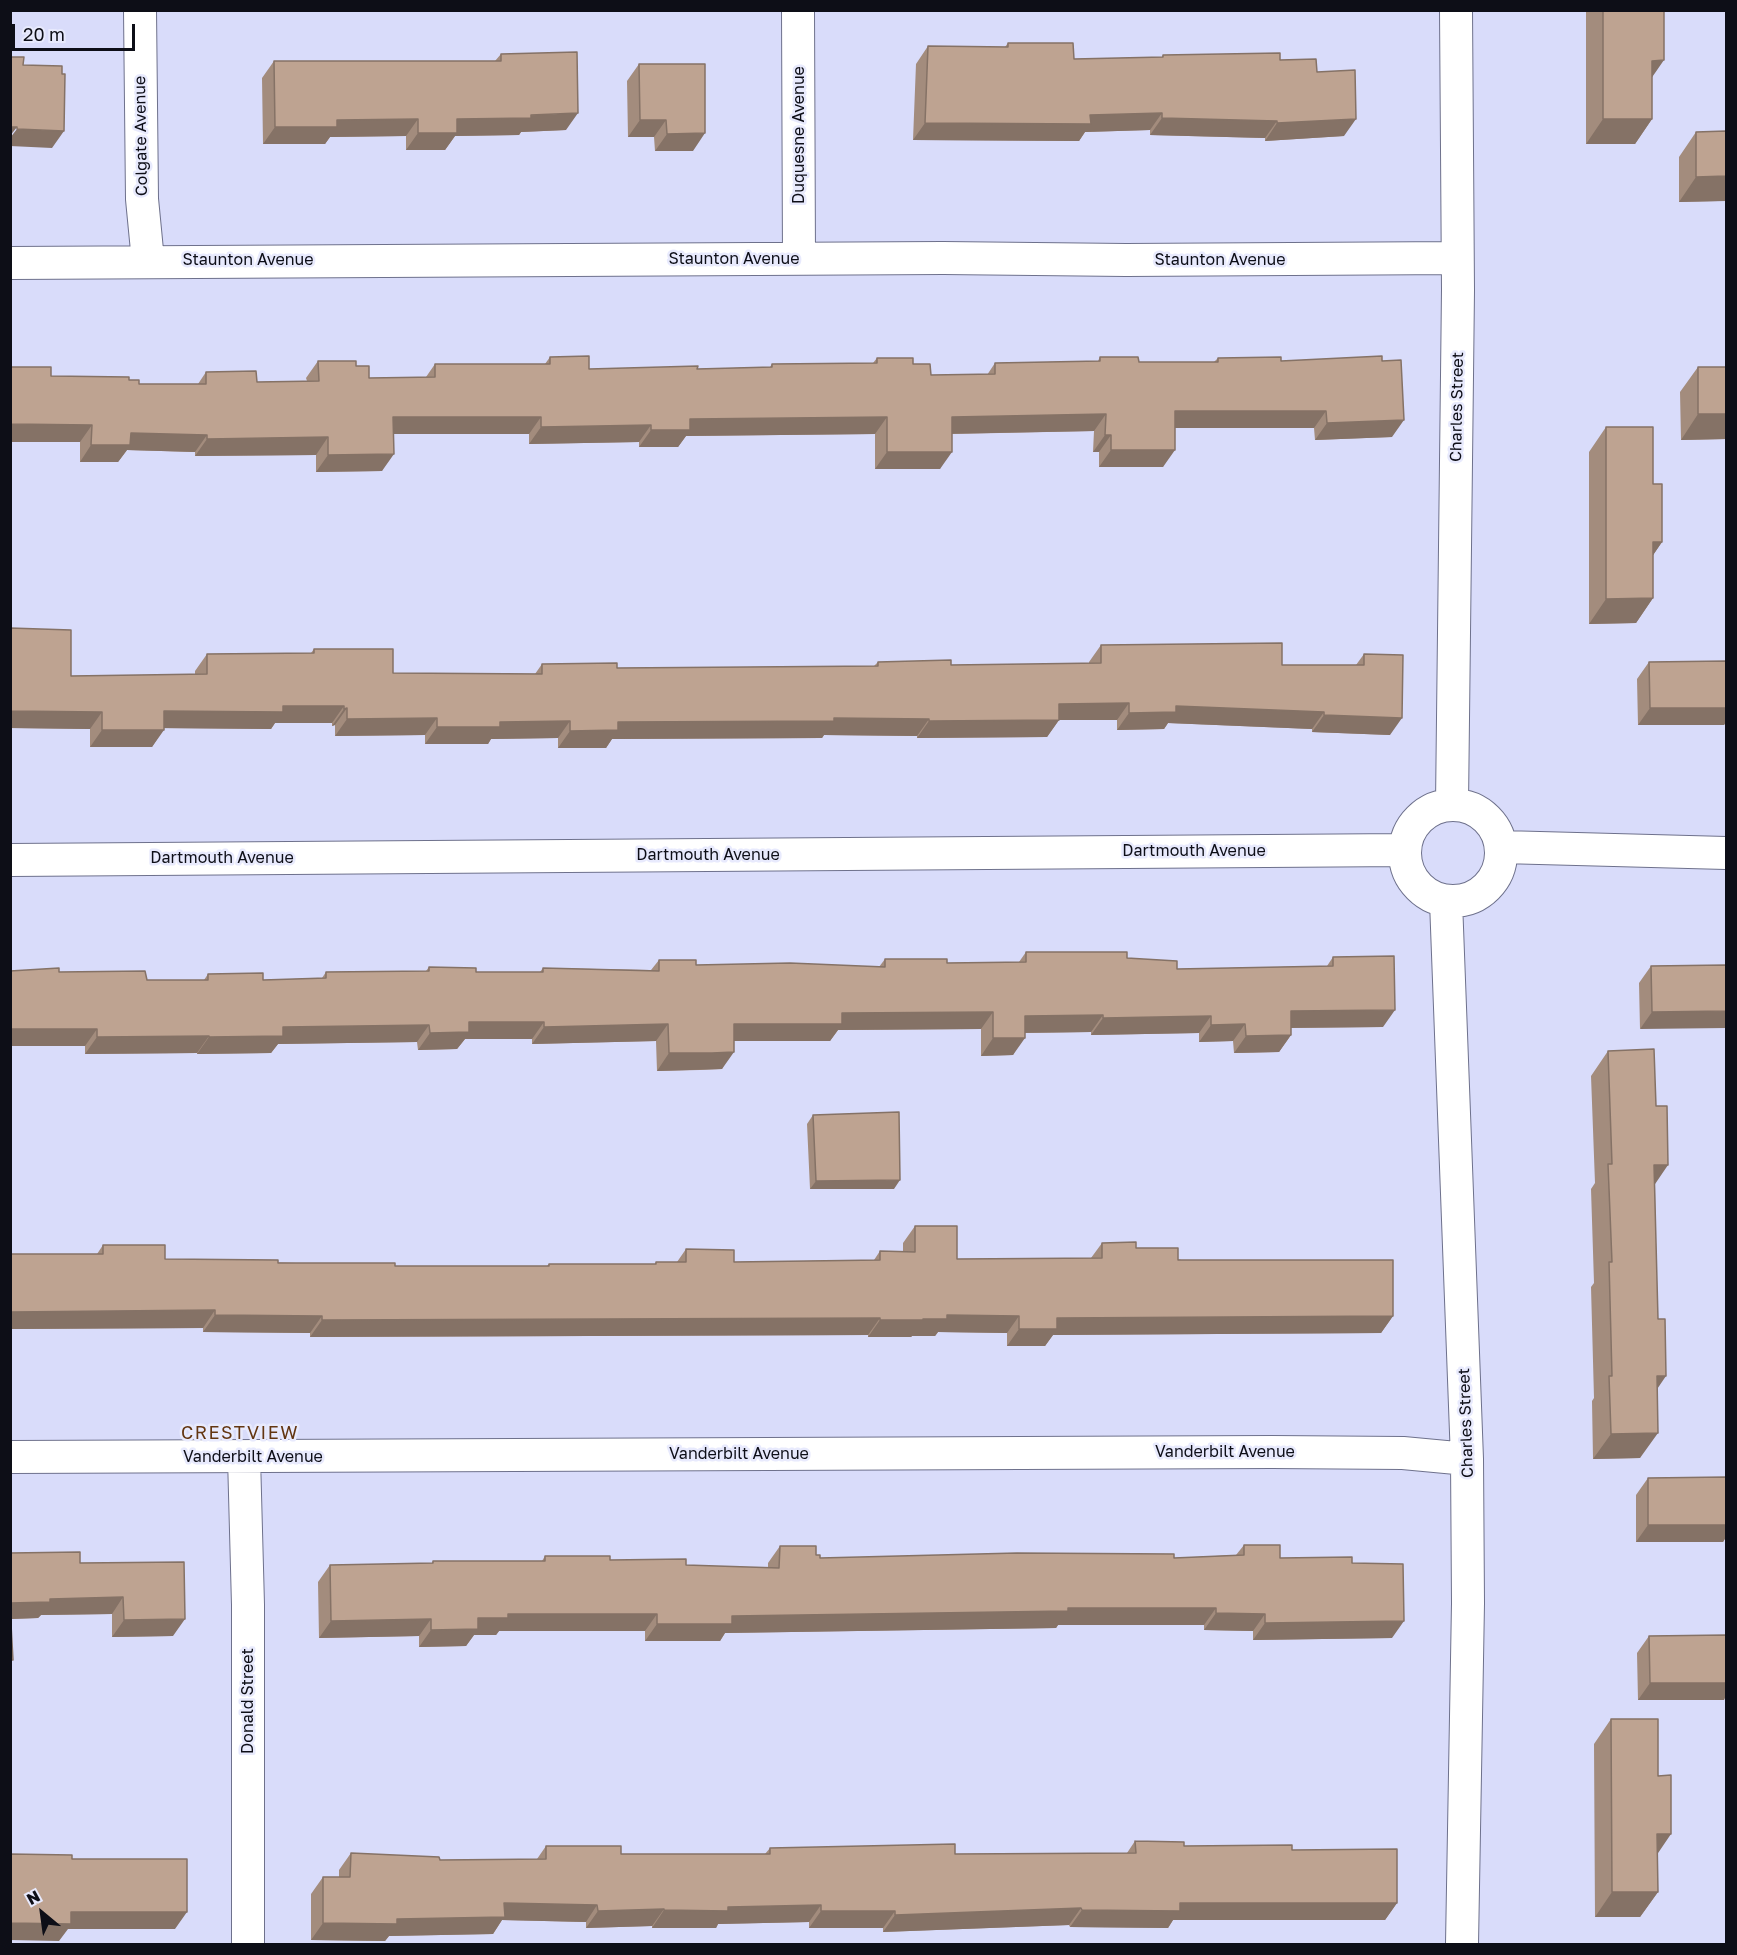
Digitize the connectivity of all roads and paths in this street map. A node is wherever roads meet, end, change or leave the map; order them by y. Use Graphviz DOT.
graph roads {
  1 [pos="140,10"];
  2 [pos="798,10"];
  3 [pos="1456,10"];
  4 [pos="1457,258"];
  5 [pos="799,259"];
  6 [pos="148,261"];
  7 [pos="10,262"];
  8 [pos="1452,804"];
  9 [pos="1502,847"];
  10 [pos="1405,850"];
  11 [pos="1726,853"];
  12 [pos="10,860"];
  13 [pos="1446,901"];
  14 [pos="10,1457"];
  15 [pos="244,1457"];
  16 [pos="1467,1459"];
  17 [pos="248,1944"];
  18 [pos="1461,1944"];
  1 -- 6 [label="street, Colgate Avenue"];
  2 -- 5 [label="street, Duquesne Avenue"];
  3 -- 4 [label="street, Charles Street"];
  4 -- 5 [label="street, Staunton Avenue"];
  4 -- 8 [label="street, Charles Street"];
  5 -- 6 [label="street, Staunton Avenue"];
  6 -- 7 [label="street, Staunton Avenue"];
  8 -- 9 [label="street"];
  8 -- 10 [label="street"];
  9 -- 11 [label="street"];
  9 -- 13 [label="street"];
  10 -- 12 [label="street, Dartmouth Avenue"];
  10 -- 13 [label="street"];
  13 -- 16 [label="street, Charles Street"];
  14 -- 15 [label="street, Vanderbilt Avenue"];
  15 -- 16 [label="street, Vanderbilt Avenue"];
  15 -- 17 [label="street, Donald Street"];
  16 -- 18 [label="street, Charles Street"];
}
